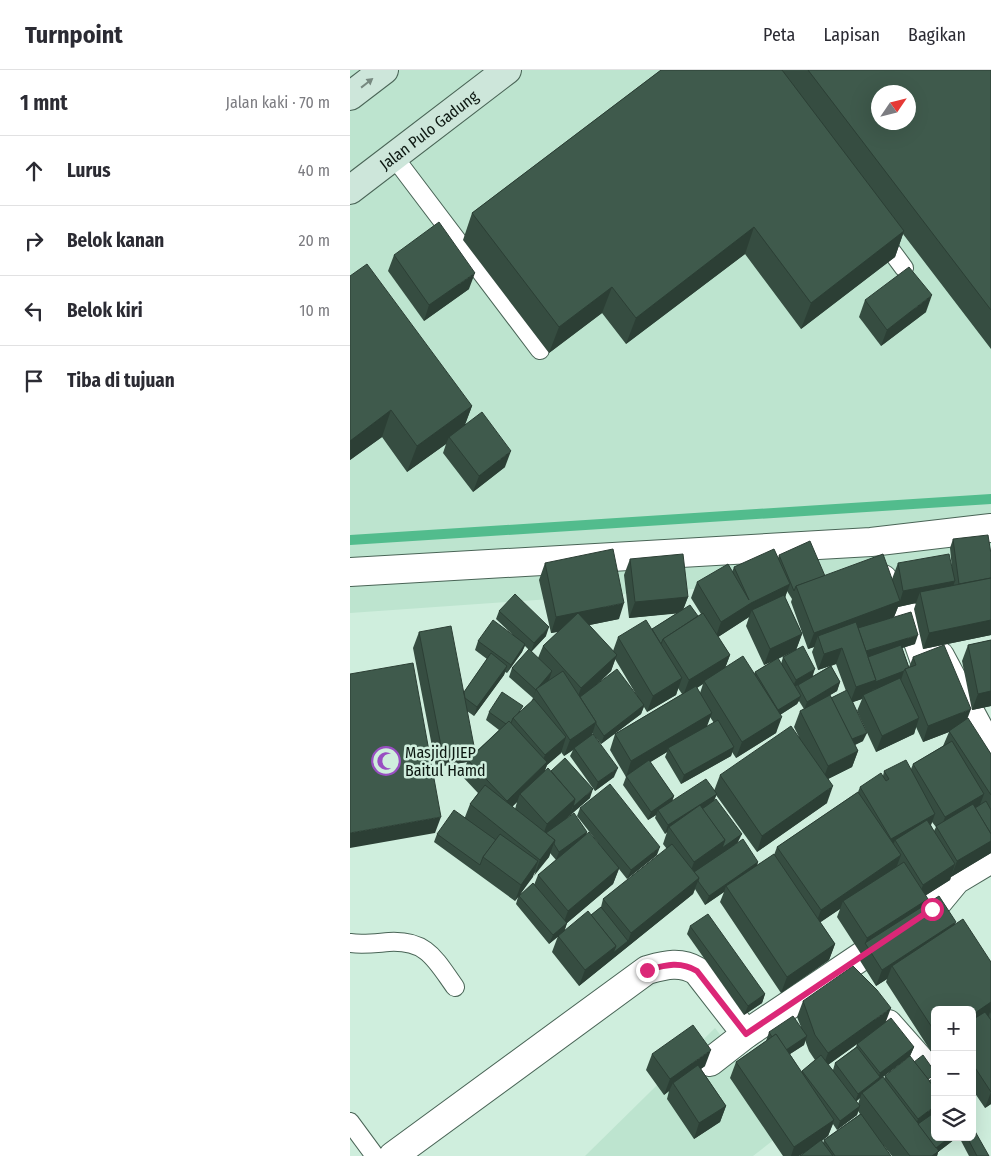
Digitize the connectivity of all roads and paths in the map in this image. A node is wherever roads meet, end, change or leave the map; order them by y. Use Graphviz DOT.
graph roads {
  1 [pos="384,70"];
  2 [pos="507,70"];
  3 [pos="350,96"];
  4 [pos="394,157"];
  5 [pos="350,190"];
  6 [pos="869,221"];
  7 [pos="904,268"];
  8 [pos="540,350"];
  9 [pos="991,528"];
  10 [pos="871,542"];
  11 [pos="350,572"];
  12 [pos="991,751"];
  13 [pos="991,859"];
  14 [pos="350,943"];
  15 [pos="857,986"];
  16 [pos="455,987"];
  17 [pos="746,1034"];
  18 [pos="710,1062"];
  19 [pos="931,1073"];
  20 [pos="350,1122"];
  21 [pos="375,1156"];
  22 [pos="392,1156"];
  3 -- 1 [label="street, one-way"];
  2 -- 4 [label="street, Jalan Pulo Gadung"];
  4 -- 5 [label="street, Jalan Pulo Gadung"];
  4 -- 8 [label="lane"];
  6 -- 7 [label="lane"];
  9 -- 10 [label="street"];
  10 -- 11 [label="street"];
  10 -- 12 [label="street"];
  13 -- 15 [label="street"];
  14 -- 16 [label="lane"];
  15 -- 17 [label="street"];
  15 -- 19 [label="street"];
  17 -- 18 [label="street"];
  17 -- 22 [label="street"];
  20 -- 21 [label="lane"];
}
